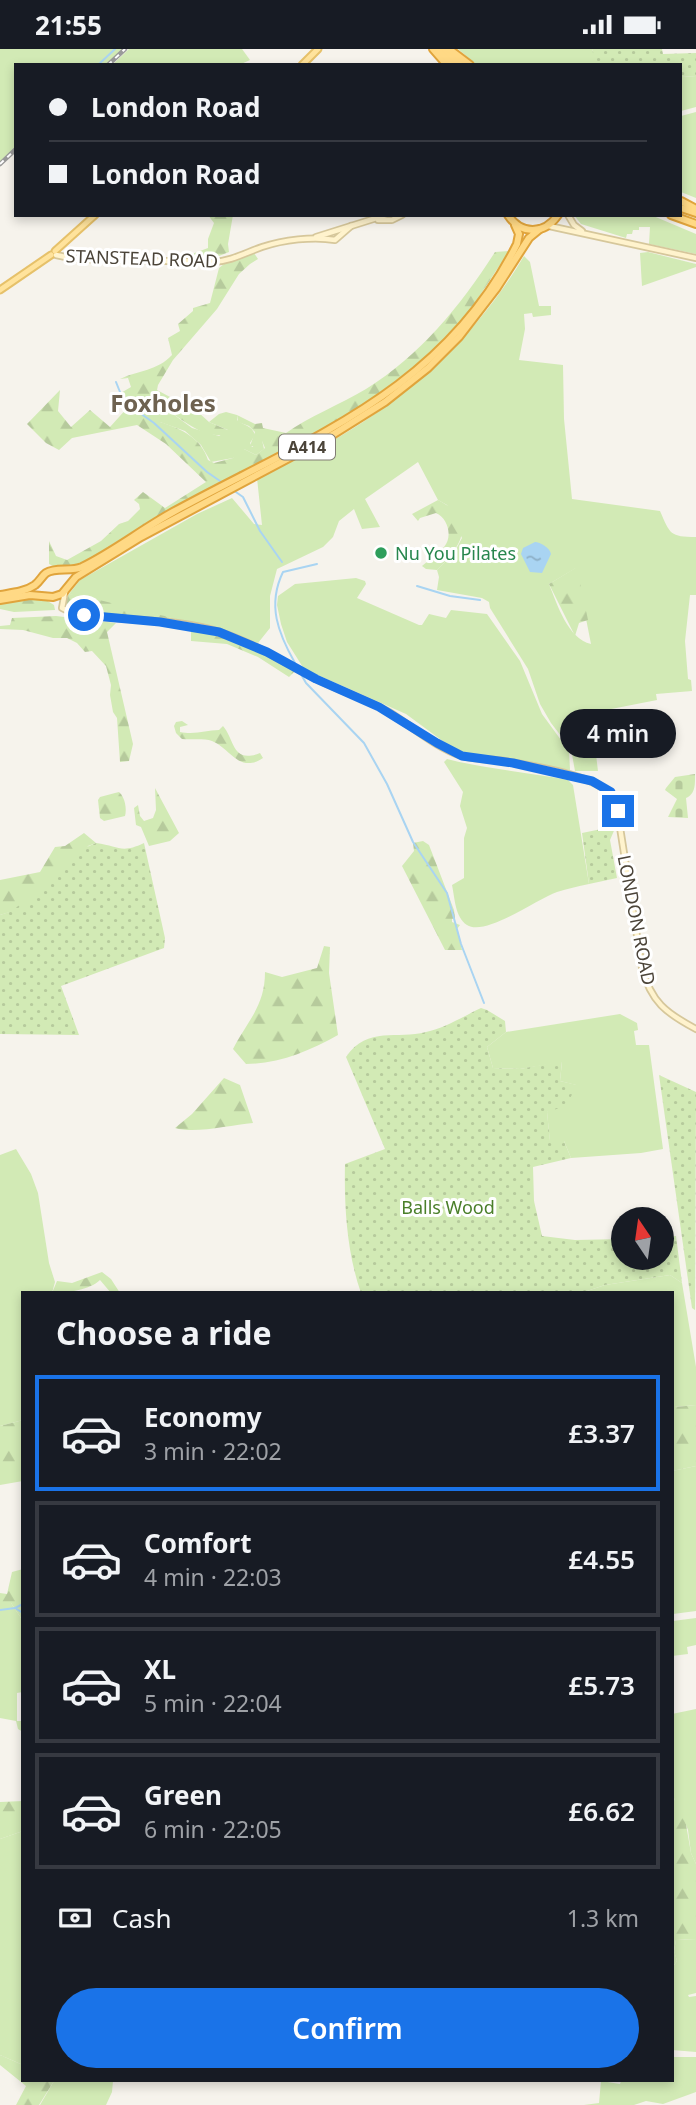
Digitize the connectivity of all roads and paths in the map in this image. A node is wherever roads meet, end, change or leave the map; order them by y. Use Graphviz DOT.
graph roads {
  1 [pos="318,49"];
  2 [pos="433,49"];
  3 [pos="438,49"];
  4 [pos="447,49"];
  5 [pos="304,63"];
  6 [pos="445,63"];
  7 [pos="452,63"];
  8 [pos="459,63"];
  9 [pos="467,63"];
  10 [pos="93,217"];
  11 [pos="387,217"];
  12 [pos="510,217"];
  13 [pos="556,217"];
  14 [pos="569,217"];
  15 [pos="678,217"];
  16 [pos="696,222"];
  17 [pos="515,225"];
  18 [pos="548,225"];
  19 [pos="540,229"];
  20 [pos="586,233"];
  21 [pos="54,254"];
  22 [pos="696,258"];
  23 [pos="0,290"];
  24 [pos="63,572"];
  25 [pos="39,582"];
  26 [pos="67,588"];
  27 [pos="44,594"];
  28 [pos="0,597"];
  29 [pos="53,597"];
  30 [pos="62,606"];
  31 [pos="696,1030"];
  1 -- 5 [label="main road"];
  2 -- 6 [label="highway"];
  3 -- 7 [label="highway"];
  4 -- 8 [label="highway"];
  4 -- 9 [label="highway"];
  10 -- 21 [label="main road"];
  11 -- 21 [label="main road, STANSTEAD ROAD"];
  12 -- 17 [label="highway"];
  13 -- 18 [label="highway"];
  14 -- 20 [label="main road"];
  15 -- 16 [label="highway"];
  17 -- 19 [label="highway"];
  17 -- 24 [label="highway, A414"];
  18 -- 19 [label="highway"];
  18 -- 20 [label="main road"];
  19 -- 26 [label="highway, A414"];
  20 -- 22 [label="main road"];
  21 -- 23 [label="main road"];
  24 -- 25 [label="highway"];
  24 -- 26 [label="highway"];
  25 -- 27 [label="highway"];
  25 -- 28 [label="highway"];
  26 -- 29 [label="highway"];
  26 -- 30 [label="main road"];
  27 -- 28 [label="highway"];
  27 -- 29 [label="highway"];
  29 -- 30 [label="main road"];
  30 -- 31 [label="main road, LONDON ROAD"];
}
